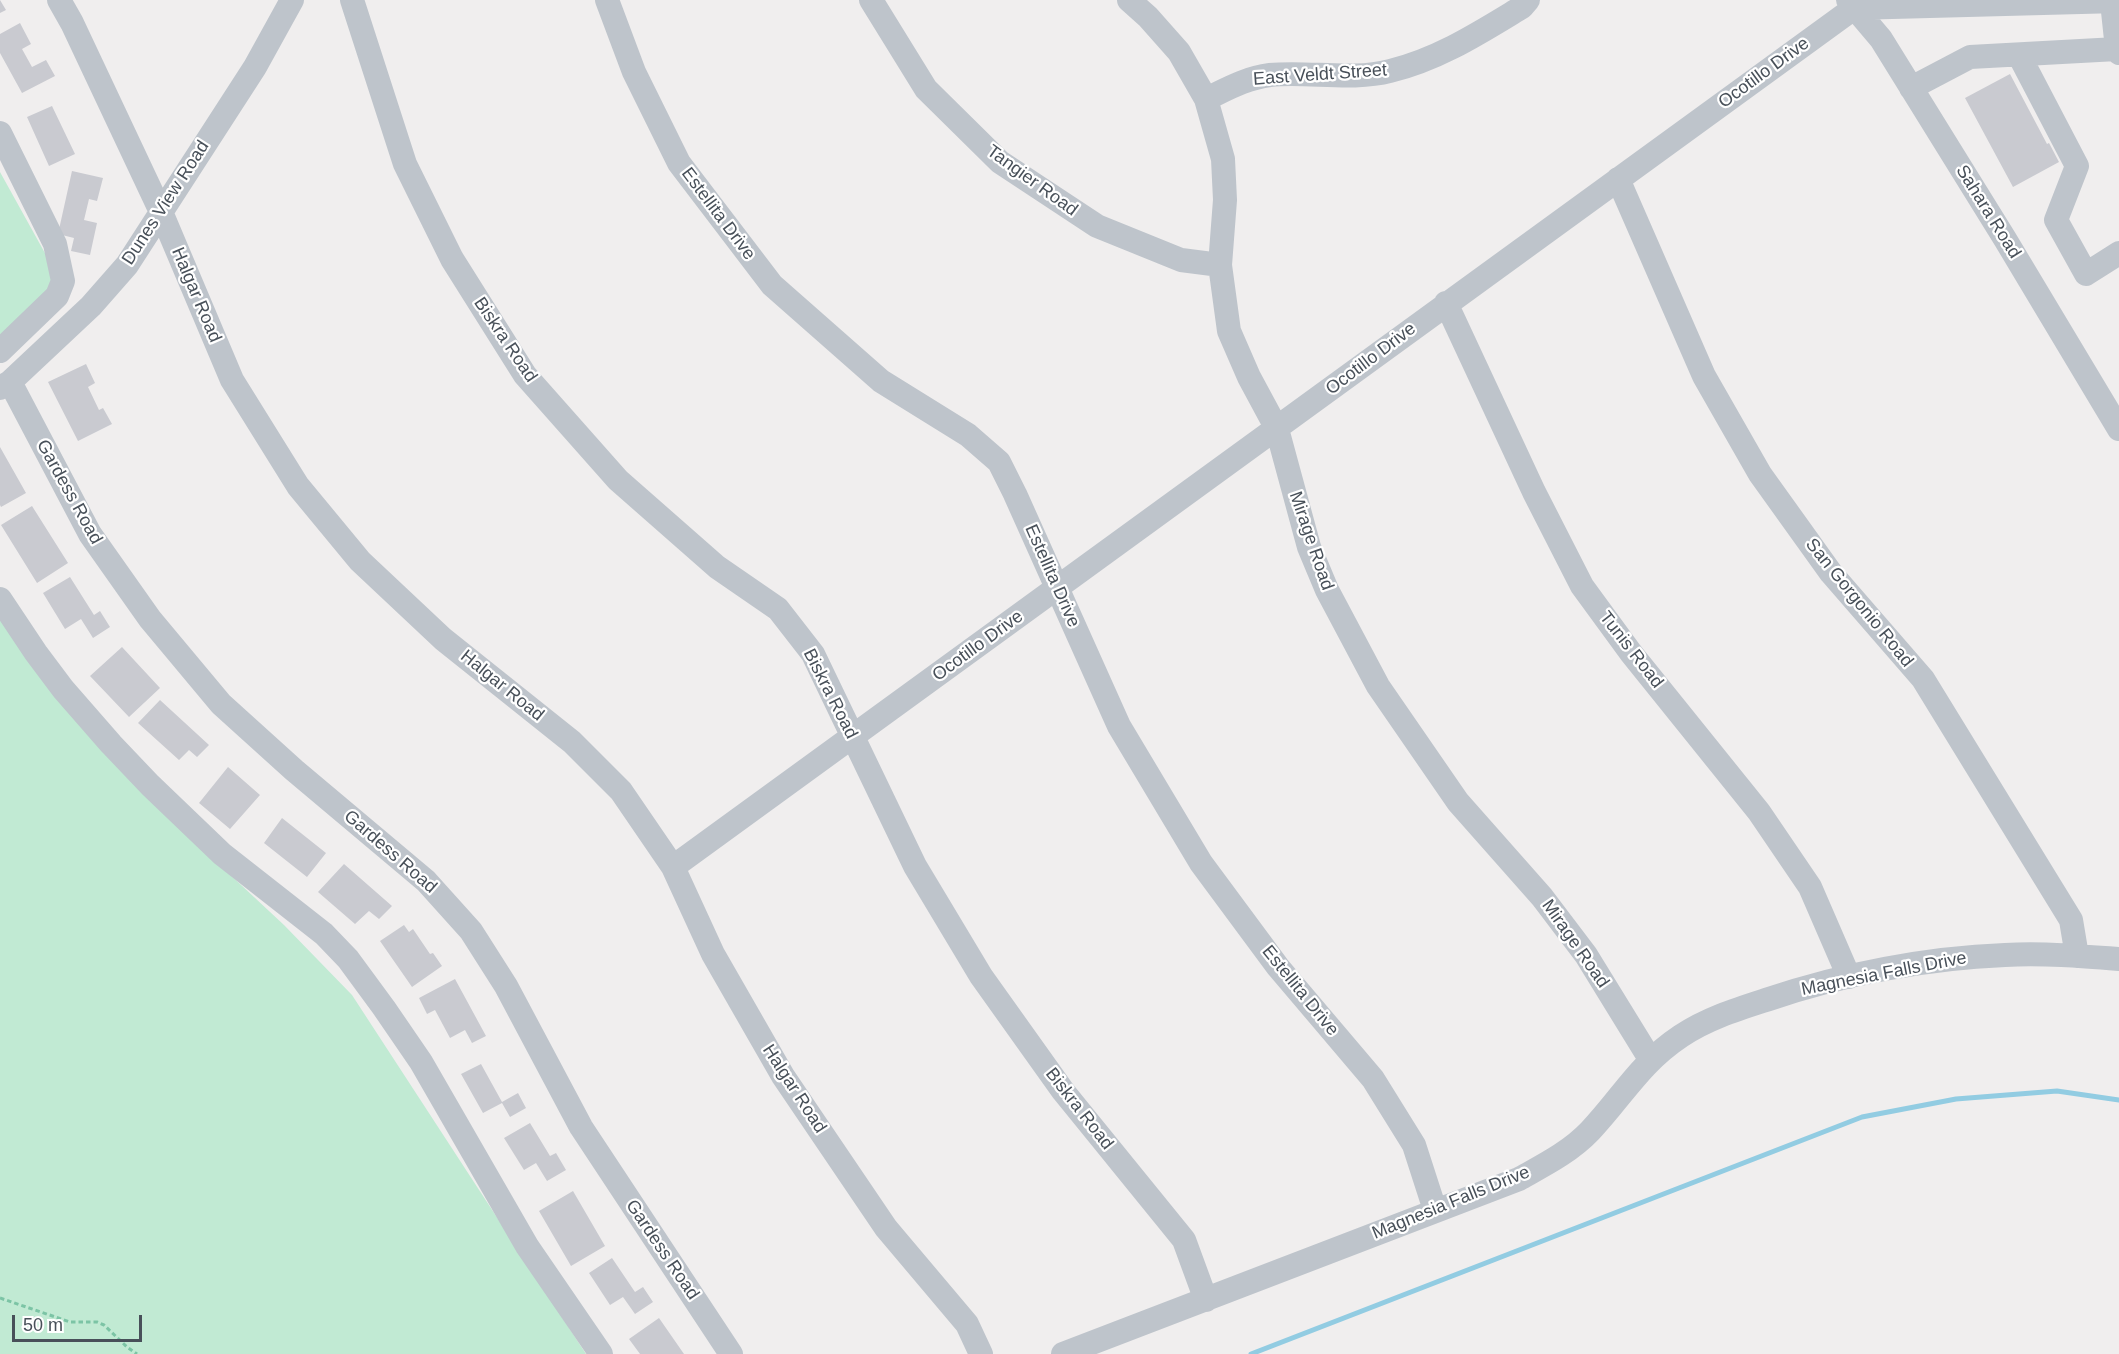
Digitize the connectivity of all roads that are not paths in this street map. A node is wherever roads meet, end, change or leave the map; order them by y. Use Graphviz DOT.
graph roads {
  1 [pos="59,0"];
  2 [pos="292,0"];
  3 [pos="352,0"];
  4 [pos="607,0"];
  5 [pos="871,0"];
  6 [pos="1129,0"];
  7 [pos="1528,0"];
  8 [pos="2067,1"];
  9 [pos="2116,1"];
  10 [pos="1851,4"];
  11 [pos="2118,51"];
  12 [pos="2019,55"];
  13 [pos="1911,88"];
  14 [pos="1206,99"];
  15 [pos="0,133"];
  16 [pos="1617,179"];
  17 [pos="161,212"];
  18 [pos="2119,253"];
  19 [pos="1220,265"];
  20 [pos="1446,303"];
  21 [pos="0,351"];
  22 [pos="5,385"];
  23 [pos="1277,429"];
  24 [pos="2119,429"];
  25 [pos="1057,588"];
  26 [pos="0,599"];
  27 [pos="853,738"];
  28 [pos="674,867"];
  29 [pos="2077,956"];
  30 [pos="2119,959"];
  31 [pos="1849,977"];
  32 [pos="1650,1059"];
  33 [pos="1435,1210"];
  34 [pos="1206,1300"];
  35 [pos="601,1354"];
  36 [pos="731,1354"];
  37 [pos="981,1354"];
  38 [pos="1063,1354"];
  1 -- 17 [label="street, Halgar Road"];
  2 -- 17 [label="street, Dunes View Road"];
  3 -- 27 [label="street, Biskra Road"];
  4 -- 25 [label="street, Estellita Drive"];
  5 -- 19 [label="street, Tangier Road"];
  6 -- 14 [label="street, Mirage Road"];
  7 -- 14 [label="street, East Veldt Street"];
  8 -- 9 [label="street"];
  8 -- 10 [label="street"];
  9 -- 11 [label="street"];
  10 -- 13 [label="street, Sahara Road"];
  10 -- 16 [label="street, Ocotillo Drive"];
  11 -- 12 [label="street"];
  12 -- 13 [label="street"];
  12 -- 18 [label="street"];
  13 -- 24 [label="street, Sahara Road"];
  14 -- 19 [label="street, Mirage Road"];
  15 -- 21 [label="street"];
  16 -- 20 [label="street, Ocotillo Drive"];
  16 -- 29 [label="street, San Gorgonio Road"];
  17 -- 22 [label="street, Dunes View Road"];
  17 -- 28 [label="street, Halgar Road"];
  19 -- 23 [label="street, Mirage Road"];
  20 -- 23 [label="street, Ocotillo Drive"];
  20 -- 31 [label="street, Tunis Road"];
  22 -- 36 [label="street, Gardess Road"];
  23 -- 25 [label="street, Ocotillo Drive"];
  23 -- 32 [label="street, Mirage Road"];
  25 -- 27 [label="street, Ocotillo Drive"];
  25 -- 33 [label="street, Estellita Drive"];
  26 -- 35 [label="street"];
  27 -- 28 [label="street, Ocotillo Drive"];
  27 -- 34 [label="street, Biskra Road"];
  28 -- 37 [label="street, Halgar Road"];
  29 -- 30 [label="street, Magnesia Falls Drive"];
  29 -- 31 [label="street, Magnesia Falls Drive"];
  31 -- 32 [label="street, Magnesia Falls Drive"];
  32 -- 33 [label="street, Magnesia Falls Drive"];
  33 -- 34 [label="street, Magnesia Falls Drive"];
  34 -- 38 [label="street, Magnesia Falls Drive"];
}
